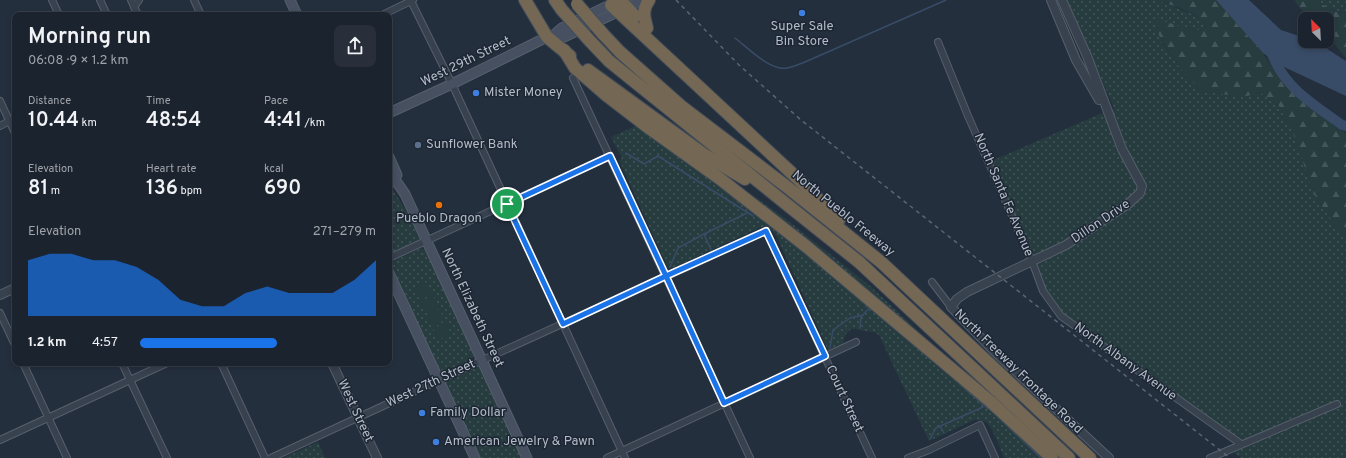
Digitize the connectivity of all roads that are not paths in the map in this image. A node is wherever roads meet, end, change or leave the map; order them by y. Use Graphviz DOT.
graph roads {
  1 [pos="52,0"];
  2 [pos="100,0"];
  3 [pos="131,0"];
  4 [pos="139,0"];
  5 [pos="194,0"];
  6 [pos="290,0"];
  7 [pos="412,0"];
  8 [pos="525,0"];
  9 [pos="554,0"];
  10 [pos="643,0"];
  11 [pos="649,0"];
  12 [pos="1051,0"];
  13 [pos="1062,0"];
  14 [pos="575,2"];
  15 [pos="617,3"];
  16 [pos="134,7"];
  17 [pos="58,12"];
  18 [pos="106,12"];
  19 [pos="136,12"];
  20 [pos="200,12"];
  21 [pos="296,12"];
  22 [pos="388,12"];
  23 [pos="647,28"];
  24 [pos="550,36"];
  25 [pos="938,42"];
  26 [pos="564,50"];
  27 [pos="671,61"];
  28 [pos="573,78"];
  29 [pos="452,84"];
  30 [pos="0,101"];
  31 [pos="392,112"];
  32 [pos="12,120"];
  33 [pos="1111,122"];
  34 [pos="0,126"];
  35 [pos="610,156"];
  36 [pos="392,165"];
  37 [pos="392,175"];
  38 [pos="402,190"];
  39 [pos="507,204"];
  40 [pos="790,207"];
  41 [pos="766,231"];
  42 [pos="427,241"];
  43 [pos="392,257"];
  44 [pos="1032,261"];
  45 [pos="881,262"];
  46 [pos="666,276"];
  47 [pos="392,279"];
  48 [pos="932,282"];
  49 [pos="12,289"];
  50 [pos="0,295"];
  51 [pos="951,307"];
  52 [pos="0,313"];
  53 [pos="563,324"];
  54 [pos="12,339"];
  55 [pos="856,342"];
  56 [pos="825,356"];
  57 [pos="482,361"];
  58 [pos="24,366"];
  59 [pos="123,366"];
  60 [pos="160,366"];
  61 [pos="222,366"];
  62 [pos="333,366"];
  63 [pos="129,380"];
  64 [pos="439,380"];
  65 [pos="724,403"];
  66 [pos="1337,404"];
  67 [pos="48,417"];
  68 [pos="358,418"];
  69 [pos="0,440"];
  70 [pos="1241,444"];
  71 [pos="622,451"];
  72 [pos="68,458"];
  73 [pos="167,458"];
  74 [pos="265,458"];
  75 [pos="272,458"];
  76 [pos="377,458"];
  77 [pos="475,458"];
  78 [pos="527,458"];
  79 [pos="607,458"];
  80 [pos="625,458"];
  81 [pos="750,458"];
  82 [pos="872,458"];
  83 [pos="908,458"];
  84 [pos="995,458"];
  85 [pos="1052,458"];
  86 [pos="1069,458"];
  87 [pos="1090,458"];
  88 [pos="1109,458"];
  89 [pos="1210,458"];
  1 -- 17 [label="street"];
  2 -- 18 [label="street"];
  3 -- 16 [label="street"];
  4 -- 16 [label="street"];
  5 -- 20 [label="street"];
  6 -- 21 [label="main road"];
  7 -- 22 [label="street"];
  7 -- 29 [label="street"];
  8 -- 24 [label="highway"];
  9 -- 40 [label="highway, North Pueblo Freeway, bridge"];
  10 -- 15 [label="main road, West 29th Street"];
  11 -- 23 [label="highway"];
  12 -- 33 [label="street, Dillon Drive"];
  13 -- 33 [label="street, Dillon Drive"];
  14 -- 45 [label="highway, North Pueblo Freeway, bridge"];
  15 -- 23 [label="highway"];
  15 -- 24 [label="main road, West 29th Street"];
  15 -- 24 [label="main road, West 29th Street"];
  15 -- 27 [label="highway"];
  16 -- 19 [label="street"];
  23 -- 27 [label="highway"];
  24 -- 26 [label="highway"];
  24 -- 29 [label="main road, West 29th Street"];
  25 -- 44 [label="street, North Santa Fe Avenue"];
  26 -- 40 [label="highway"];
  26 -- 85 [label="highway"];
  27 -- 45 [label="highway"];
  28 -- 35 [label="street"];
  29 -- 31 [label="main road, West 29th Street"];
  29 -- 39 [label="street"];
  30 -- 32 [label="street"];
  32 -- 34 [label="street"];
  33 -- 44 [label="street, Dillon Drive"];
  35 -- 39 [label="street"];
  35 -- 46 [label="street"];
  36 -- 38 [label="main road"];
  37 -- 38 [label="main road, North Elizabeth Street"];
  38 -- 42 [label="main road, North Elizabeth Street"];
  39 -- 42 [label="street"];
  39 -- 53 [label="street"];
  40 -- 86 [label="highway, North Pueblo Freeway"];
  41 -- 46 [label="street, West 27th Street"];
  41 -- 56 [label="street, Court Street"];
  42 -- 43 [label="street"];
  42 -- 57 [label="main road, North Elizabeth Street"];
  44 -- 51 [label="street, North Santa Fe Avenue"];
  44 -- 70 [label="street, North Albany Avenue"];
  45 -- 87 [label="highway, North Pueblo Freeway"];
  46 -- 53 [label="street, West 27th Street"];
  46 -- 65 [label="street"];
  47 -- 64 [label="main road"];
  48 -- 51 [label="street, North Freeway Frontage Road"];
  49 -- 50 [label="street"];
  51 -- 88 [label="street, North Freeway Frontage Road"];
  52 -- 54 [label="street"];
  53 -- 57 [label="street, West 27th Street"];
  53 -- 71 [label="street"];
  55 -- 56 [label="street"];
  56 -- 65 [label="street"];
  56 -- 82 [label="street, Court Street"];
  57 -- 64 [label="street, West 27th Street"];
  57 -- 78 [label="main road, North Elizabeth Street"];
  58 -- 67 [label="street"];
  59 -- 63 [label="street"];
  60 -- 63 [label="street"];
  61 -- 74 [label="street"];
  62 -- 68 [label="street, West Street"];
  63 -- 67 [label="street"];
  63 -- 73 [label="street"];
  64 -- 68 [label="street, West 27th Street"];
  64 -- 77 [label="main road"];
  65 -- 71 [label="street"];
  65 -- 81 [label="street"];
  66 -- 70 [label="street"];
  67 -- 69 [label="street"];
  67 -- 72 [label="street"];
  68 -- 75 [label="street, West 27th Street"];
  68 -- 76 [label="street, West Street"];
  70 -- 89 [label="street"];
  71 -- 79 [label="street"];
  71 -- 80 [label="street"];
  83 -- 84 [label="street"];
}
